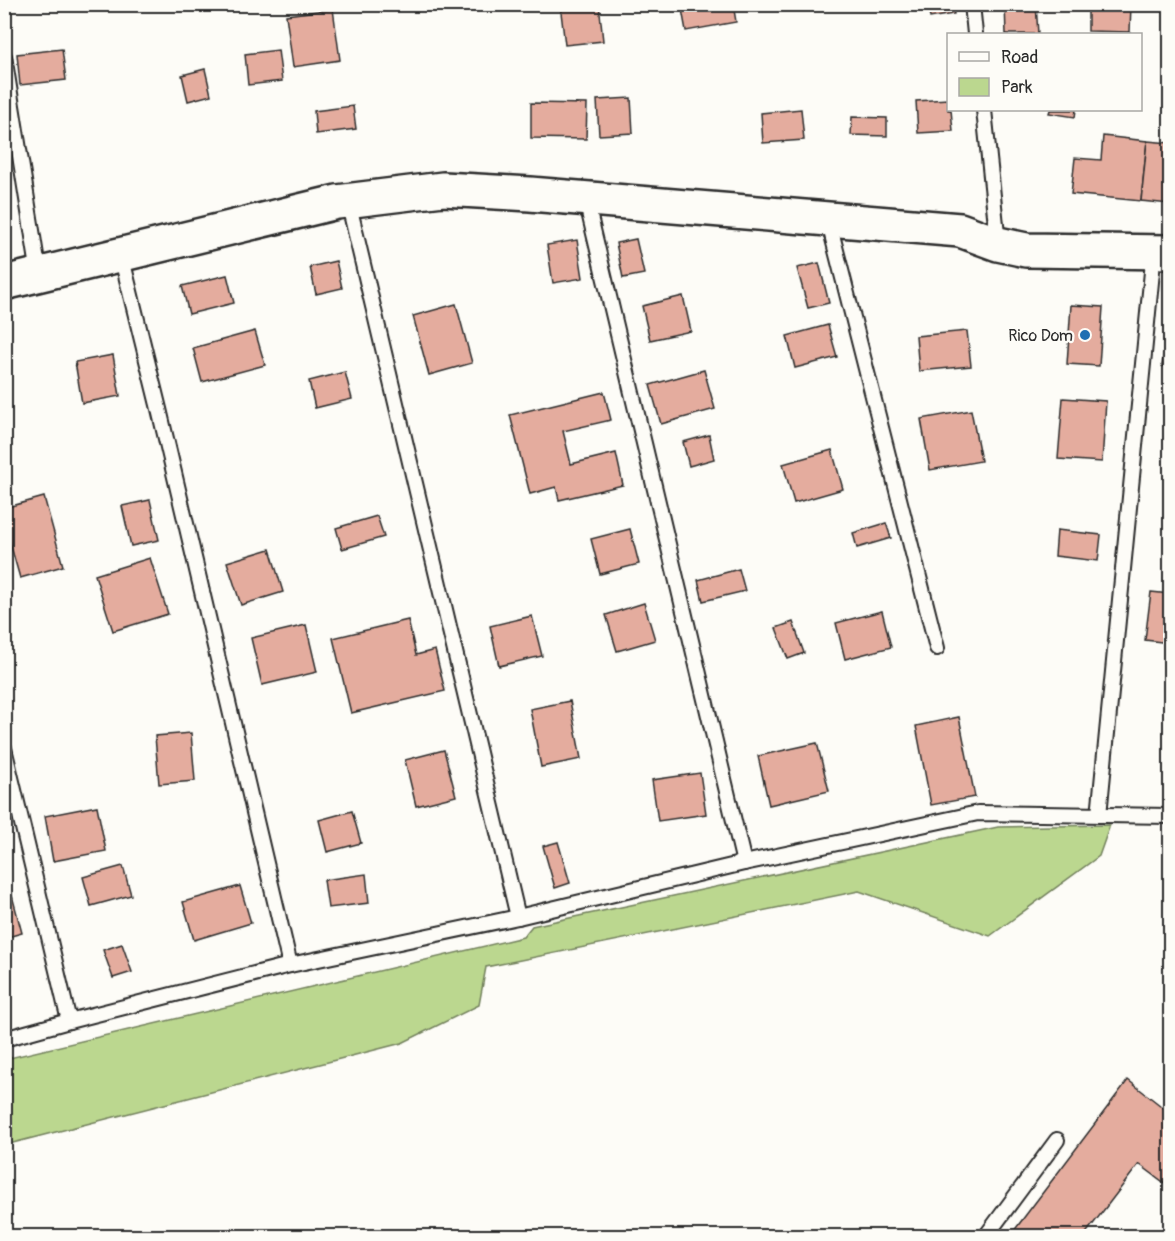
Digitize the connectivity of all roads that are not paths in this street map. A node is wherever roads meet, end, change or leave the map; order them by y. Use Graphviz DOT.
graph roads {
  1 [pos="972,4"];
  2 [pos="975,33"];
  3 [pos="4,56"];
  4 [pos="984,111"];
  5 [pos="348,200"];
  6 [pos="586,200"];
  7 [pos="828,219"];
  8 [pos="998,244"];
  9 [pos="1162,252"];
  10 [pos="121,255"];
  11 [pos="39,274"];
  12 [pos="4,283"];
  13 [pos="937,648"];
  14 [pos="4,748"];
  15 [pos="1099,815"];
  16 [pos="1170,816"];
  17 [pos="744,863"];
  18 [pos="518,917"];
  19 [pos="290,965"];
  20 [pos="69,1021"];
  21 [pos="4,1039"];
  22 [pos="1057,1140"];
  23 [pos="986,1236"];
  1 -- 2 [label="lane"];
  3 -- 11 [label="lane"];
  4 -- 8 [label="lane"];
  5 -- 6 [label="street"];
  5 -- 10 [label="street"];
  5 -- 18 [label="lane"];
  6 -- 7 [label="street"];
  6 -- 17 [label="lane"];
  7 -- 8 [label="street"];
  7 -- 13 [label="lane"];
  8 -- 9 [label="street"];
  9 -- 15 [label="lane"];
  10 -- 11 [label="street"];
  10 -- 19 [label="lane"];
  11 -- 12 [label="street"];
  14 -- 20 [label="lane"];
  15 -- 16 [label="lane"];
  15 -- 17 [label="lane"];
  17 -- 18 [label="lane"];
  18 -- 19 [label="lane"];
  19 -- 20 [label="lane"];
  20 -- 21 [label="lane"];
  22 -- 23 [label="lane"];
}
